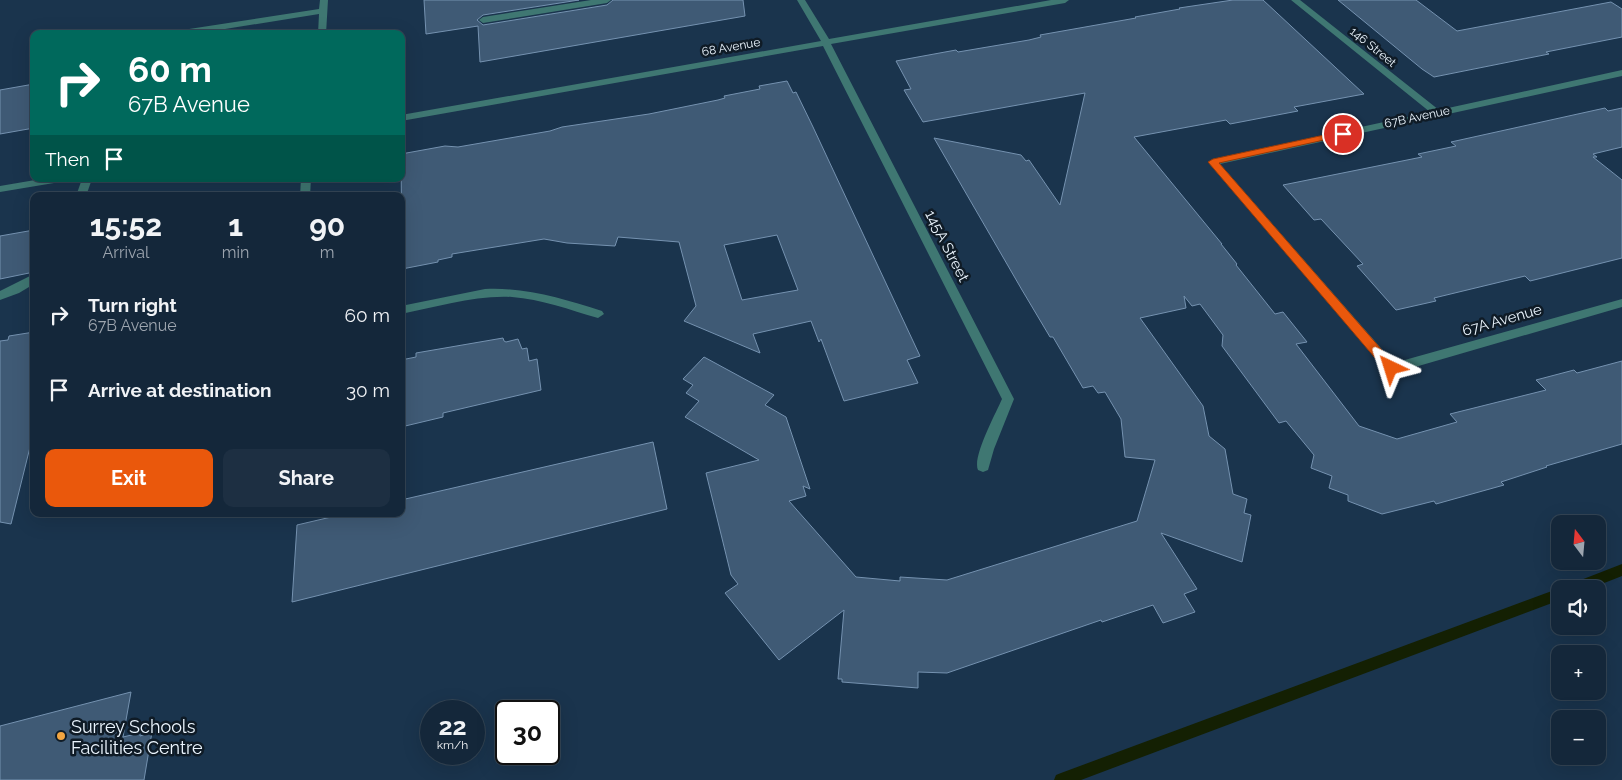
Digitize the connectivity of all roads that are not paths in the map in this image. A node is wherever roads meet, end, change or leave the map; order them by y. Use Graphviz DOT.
graph roads {
  1 [pos="324,0"];
  2 [pos="607,0"];
  3 [pos="801,0"];
  4 [pos="1065,0"];
  5 [pos="1295,0"];
  6 [pos="324,11"];
  7 [pos="483,20"];
  8 [pos="202,30"];
  9 [pos="322,30"];
  10 [pos="826,42"];
  11 [pos="1622,74"];
  12 [pos="1436,113"];
  13 [pos="405,117"];
  14 [pos="42,182"];
  15 [pos="0,189"];
  16 [pos="30,281"];
  17 [pos="0,296"];
  18 [pos="1622,303"];
  19 [pos="405,309"];
  20 [pos="598,314"];
  21 [pos="1391,368"];
  22 [pos="983,466"];
  1 -- 6 [label="street"];
  2 -- 7 [label="street"];
  3 -- 10 [label="street, 145A Street"];
  4 -- 10 [label="street, 68 Avenue"];
  5 -- 12 [label="street, 146 Street"];
  6 -- 8 [label="street"];
  6 -- 9 [label="street"];
  10 -- 13 [label="street, 68 Avenue"];
  10 -- 22 [label="street, 145A Street"];
  11 -- 12 [label="street, 67B Avenue"];
  12 -- 21 [label="street, 67B Avenue"];
  14 -- 15 [label="street"];
  16 -- 17 [label="street"];
  18 -- 21 [label="street, 67A Avenue"];
  19 -- 20 [label="street"];
}
